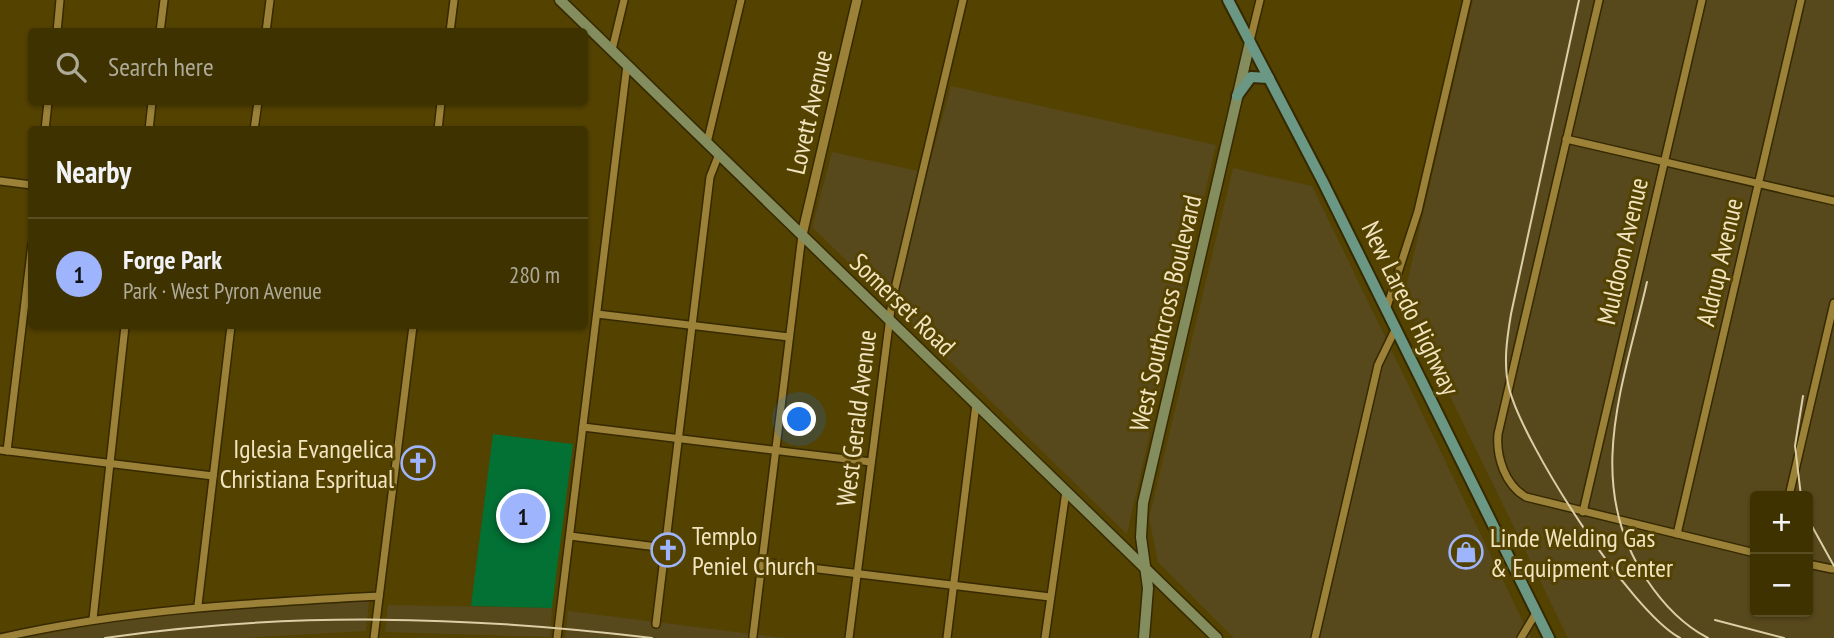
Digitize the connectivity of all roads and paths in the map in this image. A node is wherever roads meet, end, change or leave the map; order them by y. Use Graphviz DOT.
graph roads {
  1 [pos="61,0"];
  2 [pos="164,0"];
  3 [pos="270,0"];
  4 [pos="454,0"];
  5 [pos="560,0"];
  6 [pos="624,0"];
  7 [pos="741,0"];
  8 [pos="857,0"];
  9 [pos="963,0"];
  10 [pos="1228,0"];
  11 [pos="1260,0"];
  12 [pos="1466,0"];
  13 [pos="1599,0"];
  14 [pos="1702,0"];
  15 [pos="1801,0"];
  16 [pos="58,28"];
  17 [pos="160,28"];
  18 [pos="266,28"];
  19 [pos="450,28"];
  20 [pos="1250,42"];
  21 [pos="612,50"];
  22 [pos="627,65"];
  23 [pos="1269,78"];
  24 [pos="1237,96"];
  25 [pos="48,105"];
  26 [pos="152,105"];
  27 [pos="258,105"];
  28 [pos="441,105"];
  29 [pos="45,126"];
  30 [pos="149,126"];
  31 [pos="255,126"];
  32 [pos="438,126"];
  33 [pos="1566,139"];
  34 [pos="707,143"];
  35 [pos="719,154"];
  36 [pos="1664,162"];
  37 [pos="0,181"];
  38 [pos="28,184"];
  39 [pos="1759,184"];
  40 [pos="1834,201"];
  41 [pos="802,234"];
  42 [pos="28,273"];
  43 [pos="1834,303"];
  44 [pos="1386,311"];
  45 [pos="597,314"];
  46 [pos="889,320"];
  47 [pos="692,325"];
  48 [pos="125,329"];
  49 [pos="231,329"];
  50 [pos="413,329"];
  51 [pos="1395,330"];
  52 [pos="789,337"];
  53 [pos="976,404"];
  54 [pos="583,426"];
  55 [pos="678,438"];
  56 [pos="775,450"];
  57 [pos="3,451"];
  58 [pos="872,462"];
  59 [pos="108,464"];
  60 [pos="213,476"];
  61 [pos="1066,491"];
  62 [pos="1790,491"];
  63 [pos="1583,512"];
  64 [pos="1676,534"];
  65 [pos="570,536"];
  66 [pos="665,548"];
  67 [pos="1750,552"];
  68 [pos="761,562"];
  69 [pos="1813,565"];
  70 [pos="1146,569"];
  71 [pos="1832,569"];
  72 [pos="857,574"];
  73 [pos="954,586"];
  74 [pos="379,596"];
  75 [pos="1050,597"];
  76 [pos="198,605"];
  77 [pos="1536,613"];
  78 [pos="93,619"];
  79 [pos="656,624"];
  80 [pos="752,636"];
  81 [pos="0,638"];
  82 [pos="374,638"];
  83 [pos="557,638"];
  84 [pos="849,638"];
  85 [pos="947,638"];
  86 [pos="1045,638"];
  87 [pos="1144,638"];
  88 [pos="1217,638"];
  89 [pos="1315,638"];
  90 [pos="1521,638"];
  91 [pos="1549,638"];
  1 -- 16 [label="street"];
  2 -- 17 [label="street"];
  3 -- 18 [label="street"];
  4 -- 19 [label="street"];
  5 -- 21 [label="main road, Somerset Road"];
  6 -- 21 [label="street"];
  7 -- 34 [label="street"];
  8 -- 41 [label="street, Lovett Avenue"];
  9 -- 46 [label="street, West Gerald Avenue"];
  10 -- 20 [label="main road, New Laredo Highway"];
  11 -- 20 [label="street, West Southcross Boulevard"];
  12 -- 44 [label="street"];
  13 -- 33 [label="street"];
  14 -- 36 [label="street, Muldoon Avenue"];
  15 -- 39 [label="street, Aldrup Avenue"];
  20 -- 23 [label="main road, New Laredo Highway"];
  20 -- 24 [label="main road, West Southcross Boulevard"];
  21 -- 22 [label="main road, Somerset Road"];
  22 -- 34 [label="main road, Somerset Road"];
  22 -- 45 [label="street"];
  23 -- 24 [label="main road"];
  23 -- 44 [label="main road, New Laredo Highway"];
  24 -- 70 [label="main road, West Southcross Boulevard"];
  25 -- 29 [label="street"];
  26 -- 30 [label="street"];
  27 -- 31 [label="street"];
  28 -- 32 [label="street"];
  33 -- 36 [label="street"];
  33 -- 63 [label="street"];
  34 -- 35 [label="main road, Somerset Road"];
  35 -- 41 [label="main road, Somerset Road"];
  35 -- 47 [label="street"];
  36 -- 39 [label="street"];
  36 -- 63 [label="street, Muldoon Avenue"];
  37 -- 38 [label="street"];
  39 -- 40 [label="street"];
  39 -- 64 [label="street, Aldrup Avenue"];
  41 -- 46 [label="main road, Somerset Road"];
  41 -- 52 [label="street"];
  42 -- 57 [label="street"];
  43 -- 62 [label="street"];
  44 -- 51 [label="main road, New Laredo Highway"];
  45 -- 47 [label="street"];
  45 -- 54 [label="street"];
  46 -- 53 [label="main road, Somerset Road"];
  46 -- 58 [label="street, West Gerald Avenue"];
  47 -- 52 [label="street"];
  47 -- 55 [label="street"];
  48 -- 59 [label="street"];
  49 -- 60 [label="street"];
  50 -- 74 [label="street"];
  51 -- 77 [label="main road, New Laredo Highway"];
  51 -- 89 [label="street"];
  52 -- 56 [label="street"];
  53 -- 61 [label="main road, Somerset Road"];
  53 -- 73 [label="street"];
  54 -- 55 [label="street"];
  54 -- 65 [label="street"];
  55 -- 56 [label="street"];
  55 -- 66 [label="street"];
  56 -- 58 [label="street"];
  56 -- 68 [label="street"];
  57 -- 59 [label="street"];
  58 -- 72 [label="street, West Gerald Avenue"];
  59 -- 60 [label="street"];
  59 -- 78 [label="street"];
  60 -- 76 [label="street"];
  61 -- 70 [label="main road, Somerset Road"];
  61 -- 75 [label="street"];
  63 -- 64 [label="street"];
  64 -- 67 [label="street"];
  65 -- 66 [label="street"];
  65 -- 83 [label="street"];
  66 -- 79 [label="street"];
  68 -- 72 [label="street"];
  68 -- 80 [label="street"];
  69 -- 71 [label="street"];
  70 -- 87 [label="main road, West Southcross Boulevard"];
  70 -- 88 [label="main road, Somerset Road"];
  72 -- 73 [label="street"];
  72 -- 84 [label="street, West Gerald Avenue"];
  73 -- 75 [label="street"];
  73 -- 85 [label="street"];
  74 -- 76 [label="street"];
  74 -- 82 [label="street"];
  75 -- 86 [label="street"];
  76 -- 78 [label="street"];
  77 -- 90 [label="street"];
  77 -- 91 [label="main road, New Laredo Highway"];
  78 -- 81 [label="street"];
}
